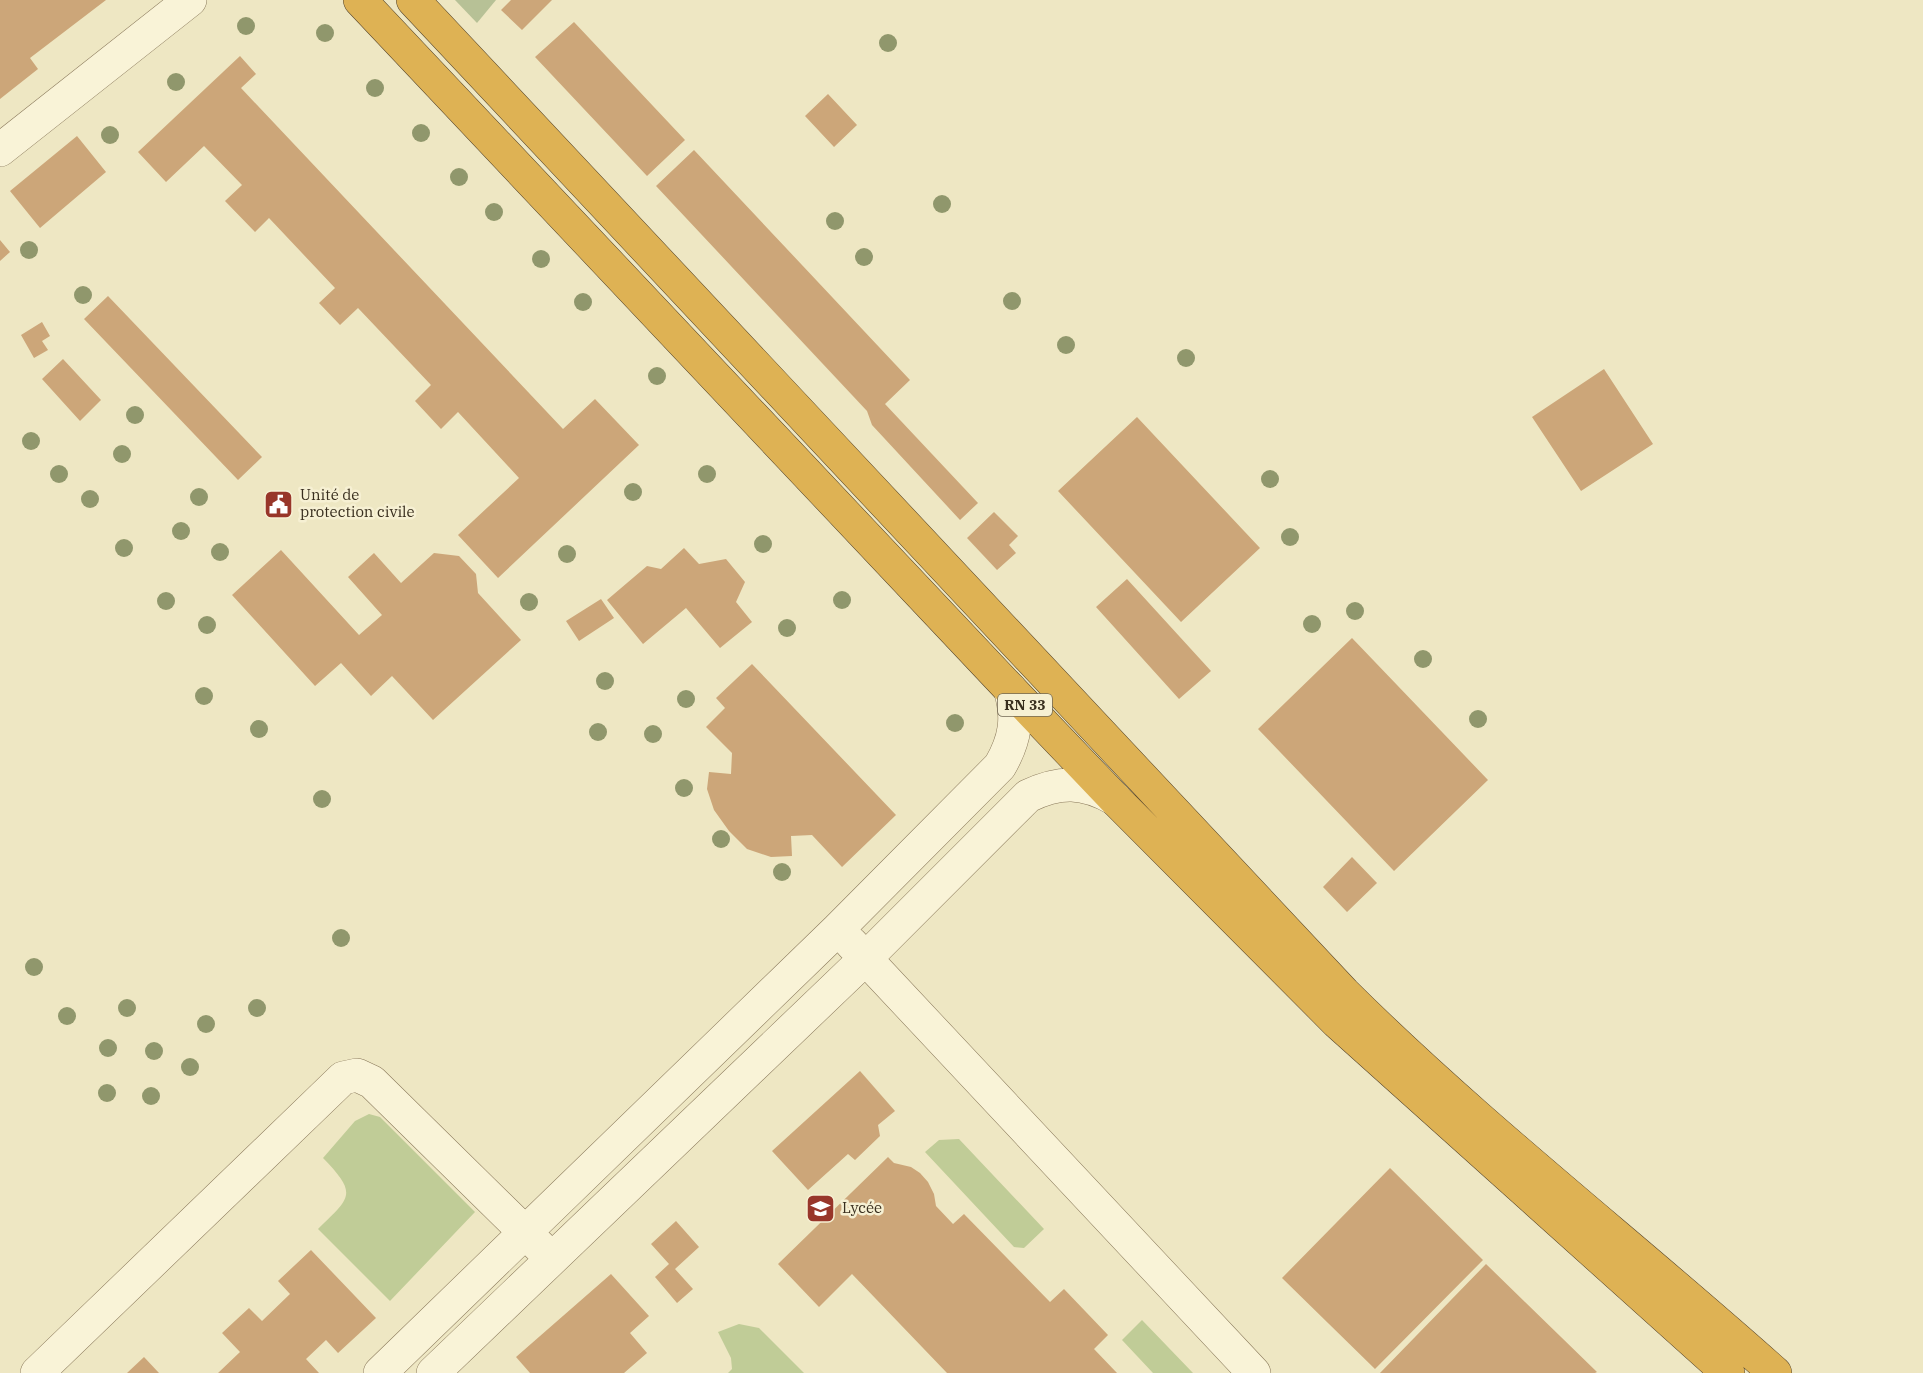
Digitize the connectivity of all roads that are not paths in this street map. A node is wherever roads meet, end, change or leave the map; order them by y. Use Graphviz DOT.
graph roads {
  1 [pos="190,0"];
  2 [pos="360,0"];
  3 [pos="412,0"];
  4 [pos="0,150"];
  5 [pos="1010,689"];
  6 [pos="1115,799"];
  7 [pos="837,930"];
  8 [pos="866,958"];
  9 [pos="526,1232"];
  10 [pos="553,1260"];
  11 [pos="427,1328"];
  12 [pos="452,1367"];
  13 [pos="37,1373"];
  14 [pos="380,1373"];
  15 [pos="1254,1373"];
  16 [pos="1728,1373"];
  17 [pos="1775,1373"];
  1 -- 4 [label="street"];
  2 -- 5 [label="highway, RN 33"];
  3 -- 17 [label="highway, RN 33"];
  5 -- 6 [label="highway, RN 33"];
  5 -- 7 [label="street"];
  6 -- 8 [label="street"];
  6 -- 16 [label="highway, RN 33"];
  7 -- 8 [label="street"];
  7 -- 9 [label="street"];
  8 -- 10 [label="street"];
  8 -- 15 [label="street"];
  9 -- 10 [label="street"];
  9 -- 11 [label="street"];
  9 -- 13 [label="street"];
  10 -- 12 [label="street"];
  11 -- 12 [label="street"];
  11 -- 14 [label="street"];
}
